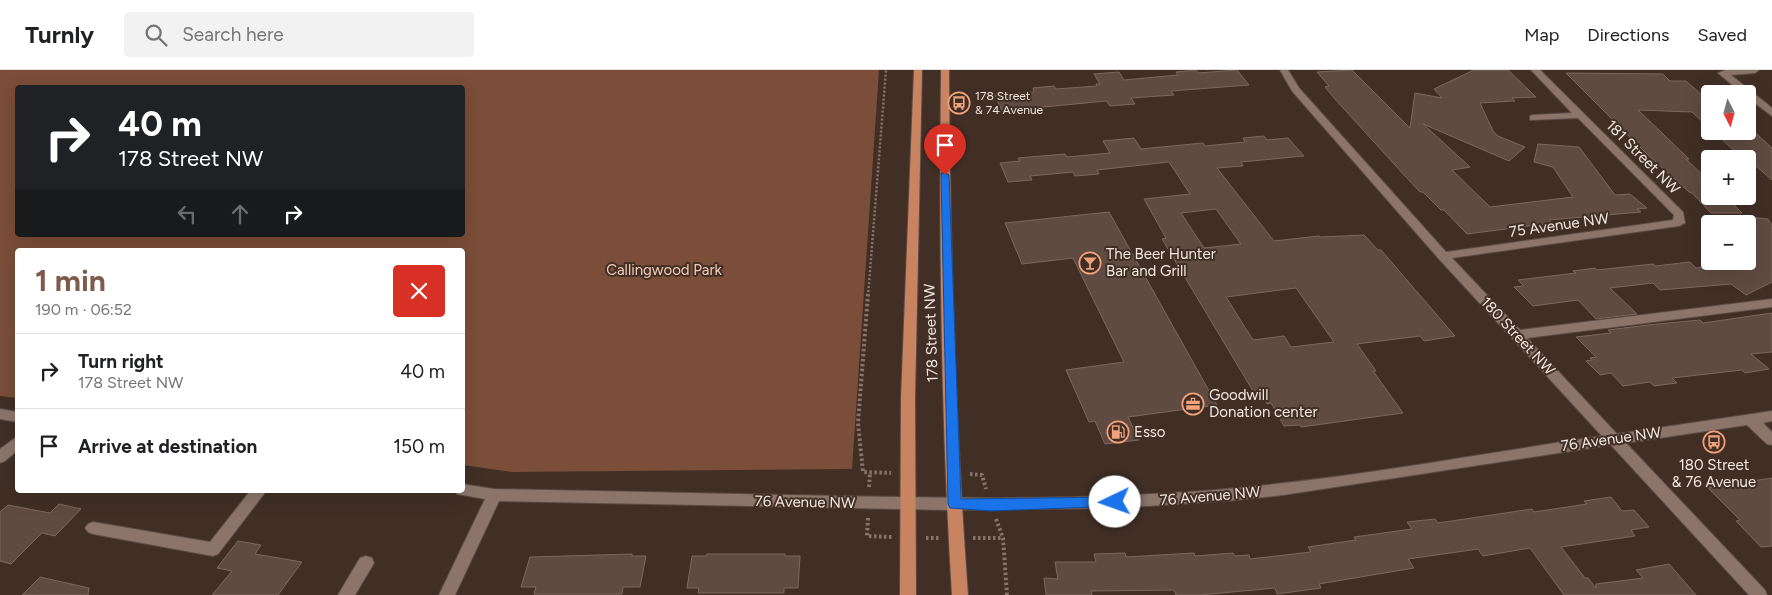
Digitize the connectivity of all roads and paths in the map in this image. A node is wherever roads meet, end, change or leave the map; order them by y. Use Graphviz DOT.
graph roads {
  1 [pos="886,70"];
  2 [pos="918,70"];
  3 [pos="945,70"];
  4 [pos="1284,70"];
  5 [pos="1535,70"];
  6 [pos="1755,70"];
  7 [pos="1772,113"];
  8 [pos="1579,115"];
  9 [pos="1533,118"];
  10 [pos="1679,223"];
  11 [pos="1443,256"];
  12 [pos="1772,303"];
  13 [pos="1517,334"];
  14 [pos="0,414"];
  15 [pos="15,416"];
  16 [pos="1772,416"];
  17 [pos="1750,420"];
  18 [pos="1613,438"];
  19 [pos="1772,440"];
  20 [pos="15,444"];
  21 [pos="0,457"];
  22 [pos="864,472"];
  23 [pos="465,490"];
  24 [pos="258,493"];
  25 [pos="494,495"];
  26 [pos="908,504"];
  27 [pos="955,504"];
  28 [pos="93,528"];
  29 [pos="1003,543"];
  30 [pos="366,562"];
  31 [pos="1755,594"];
  32 [pos="346,595"];
  33 [pos="447,595"];
  34 [pos="908,595"];
  35 [pos="960,595"];
  36 [pos="1007,595"];
  1 -- 22 [label="path"];
  2 -- 26 [label="main road, 178 Street NW"];
  3 -- 27 [label="main road, 178 Street NW"];
  4 -- 11 [label="street, 180 Street NW"];
  5 -- 8 [label="street, 181 Street NW"];
  6 -- 7 [label="street"];
  8 -- 9 [label="street"];
  8 -- 10 [label="street, 181 Street NW"];
  10 -- 11 [label="street, 75 Avenue NW"];
  11 -- 13 [label="street, 180 Street NW"];
  12 -- 13 [label="street"];
  13 -- 18 [label="street, 180 Street NW"];
  14 -- 15 [label="street"];
  16 -- 17 [label="street, 76 Avenue NW"];
  17 -- 18 [label="street, 76 Avenue NW"];
  17 -- 19 [label="street"];
  18 -- 27 [label="street, 76 Avenue NW"];
  18 -- 31 [label="street, 180 Street NW"];
  20 -- 21 [label="street"];
  23 -- 25 [label="street, 76 Avenue NW"];
  24 -- 28 [label="street"];
  25 -- 26 [label="street, 76 Avenue NW"];
  25 -- 33 [label="street"];
  26 -- 27 [label="street, 76 Avenue NW"];
  26 -- 34 [label="main road, 178 Street NW"];
  27 -- 35 [label="main road, 178 Street NW"];
  29 -- 36 [label="path"];
  30 -- 32 [label="street"];
}
